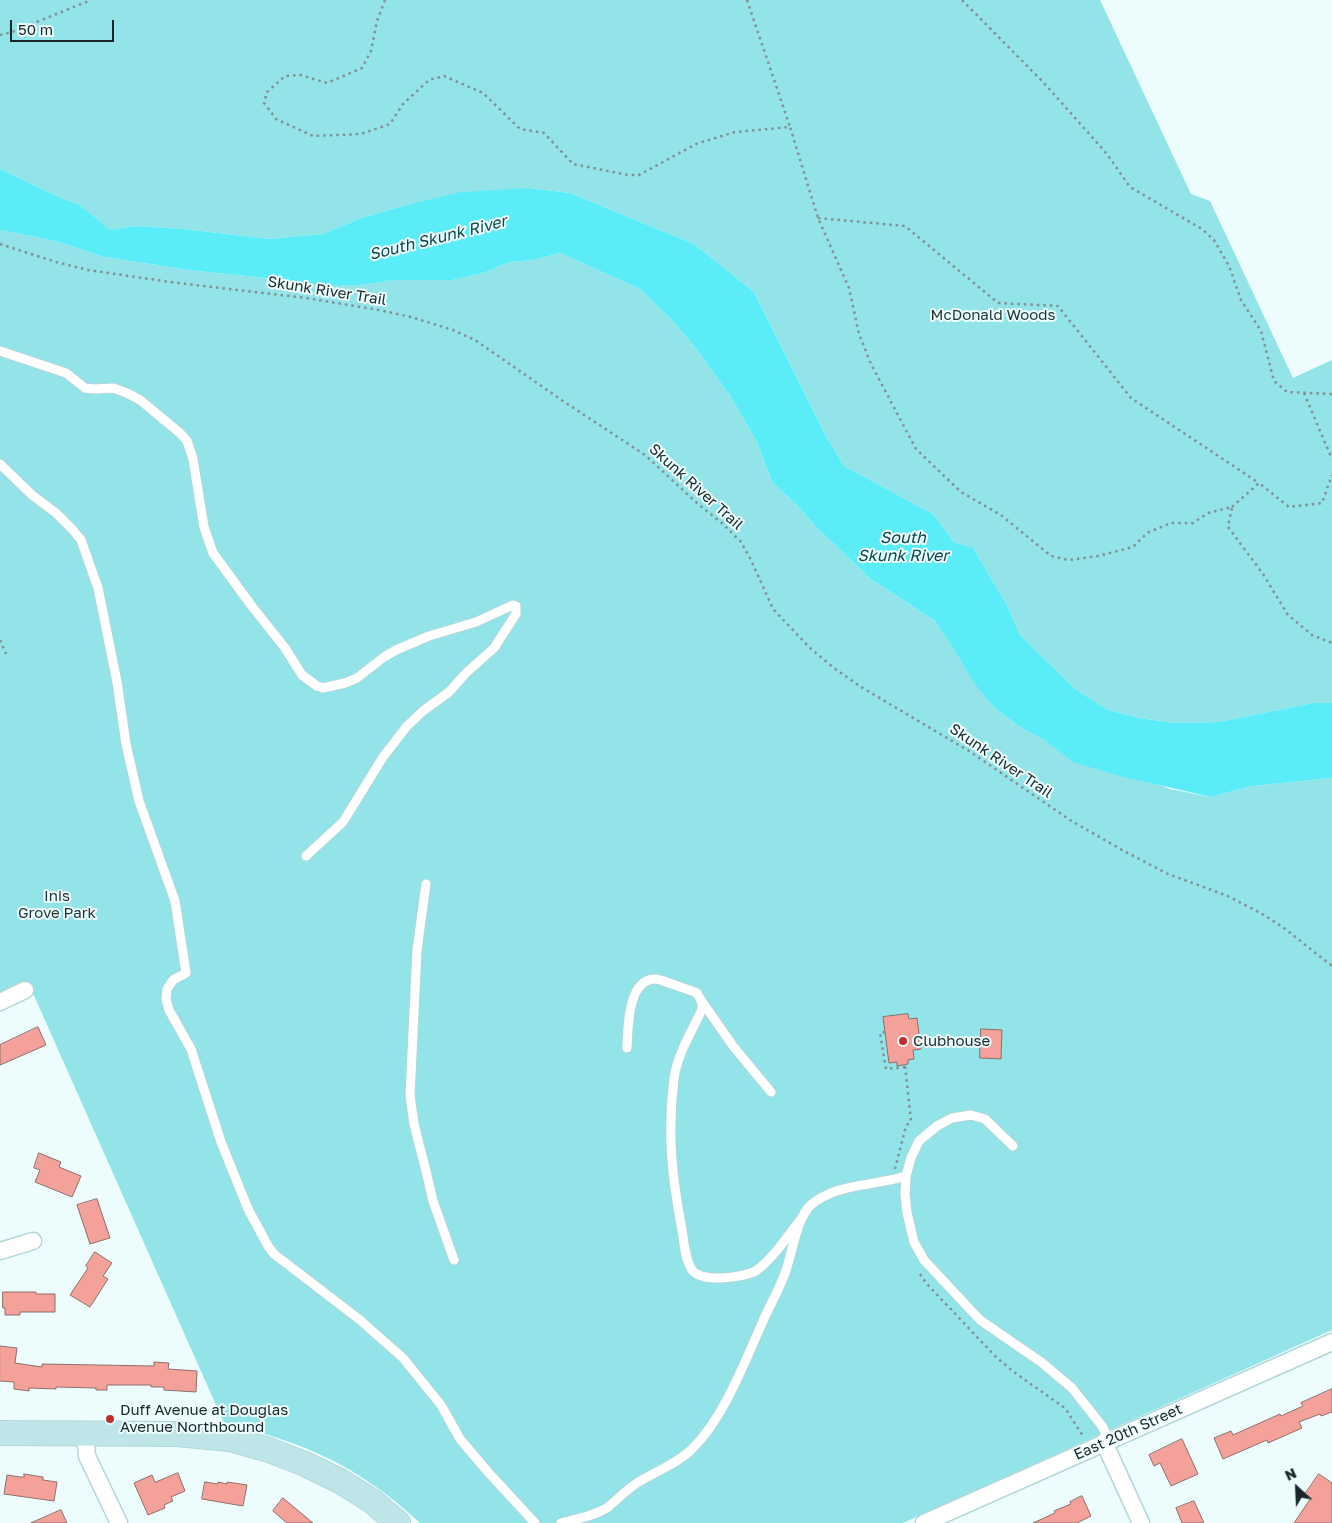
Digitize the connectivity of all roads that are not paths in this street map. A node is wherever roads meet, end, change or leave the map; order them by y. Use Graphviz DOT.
graph roads {
  1 [pos="0,351"];
  2 [pos="0,464"];
  3 [pos="306,856"];
  4 [pos="426,884"];
  5 [pos="24,990"];
  6 [pos="0,1002"];
  7 [pos="702,1002"];
  8 [pos="627,1048"];
  9 [pos="771,1092"];
  10 [pos="1013,1146"];
  11 [pos="906,1176"];
  12 [pos="804,1215"];
  13 [pos="33,1241"];
  14 [pos="0,1251"];
  15 [pos="454,1260"];
  16 [pos="1332,1342"];
  17 [pos="0,1433"];
  18 [pos="85,1434"];
  19 [pos="1106,1441"];
  20 [pos="119,1523"];
  21 [pos="398,1523"];
  22 [pos="535,1523"];
  23 [pos="562,1523"];
  24 [pos="924,1523"];
  25 [pos="1141,1523"];
  1 -- 3 [label="lane"];
  2 -- 22 [label="lane"];
  4 -- 15 [label="lane"];
  5 -- 6 [label="street"];
  7 -- 8 [label="lane"];
  7 -- 9 [label="lane"];
  7 -- 12 [label="lane"];
  10 -- 11 [label="lane"];
  11 -- 12 [label="lane"];
  11 -- 19 [label="lane"];
  12 -- 23 [label="lane"];
  13 -- 14 [label="street"];
  16 -- 19 [label="street, East 20th Street"];
  17 -- 18 [label="main road"];
  18 -- 20 [label="street"];
  18 -- 21 [label="main road"];
  19 -- 24 [label="street, East 20th Street"];
  19 -- 25 [label="street"];
}
